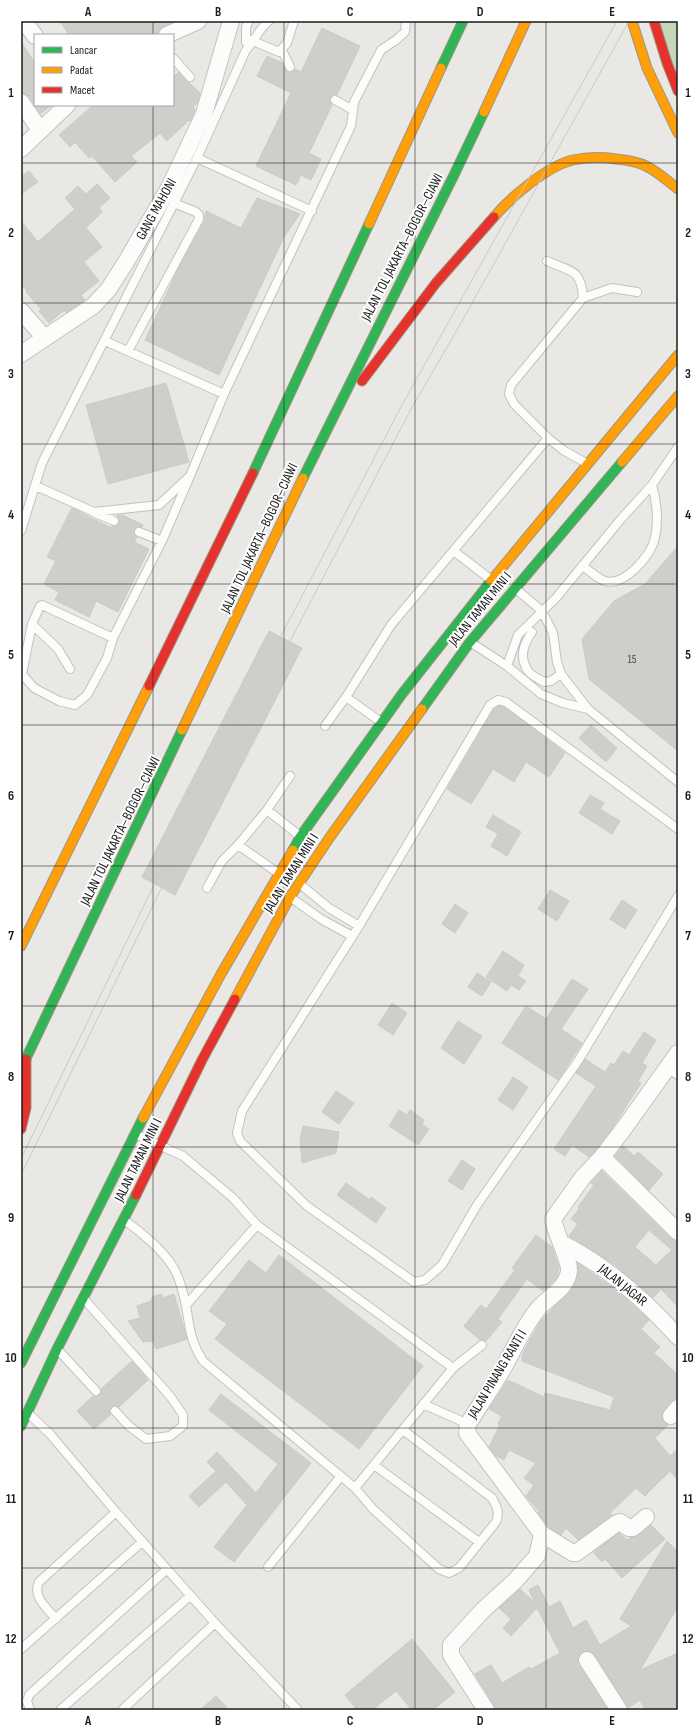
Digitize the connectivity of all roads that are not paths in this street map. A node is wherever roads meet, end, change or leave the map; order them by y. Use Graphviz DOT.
graph roads {
  1 [pos="231,21"];
  2 [pos="249,21"];
  3 [pos="269,21"];
  4 [pos="294,21"];
  5 [pos="406,21"];
  6 [pos="526,21"];
  7 [pos="632,21"];
  8 [pos="654,21"];
  9 [pos="191,22"];
  10 [pos="461,23"];
  11 [pos="169,34"];
  12 [pos="246,38"];
  13 [pos="255,41"];
  14 [pos="246,50"];
  15 [pos="282,50"];
  16 [pos="174,59"];
  17 [pos="290,67"];
  18 [pos="190,77"];
  19 [pos="678,91"];
  20 [pos="335,100"];
  21 [pos="21,102"];
  22 [pos="66,106"];
  23 [pos="353,110"];
  24 [pos="40,130"];
  25 [pos="678,133"];
  26 [pos="21,149"];
  27 [pos="197,158"];
  28 [pos="678,189"];
  29 [pos="174,203"];
  30 [pos="312,211"];
  31 [pos="547,261"];
  32 [pos="638,292"];
  33 [pos="583,298"];
  34 [pos="21,311"];
  35 [pos="45,338"];
  36 [pos="105,341"];
  37 [pos="128,351"];
  38 [pos="21,354"];
  39 [pos="678,355"];
  40 [pos="224,394"];
  41 [pos="678,396"];
  42 [pos="329,423"];
  43 [pos="548,438"];
  44 [pos="678,447"];
  45 [pos="588,464"];
  46 [pos="190,476"];
  47 [pos="652,485"];
  48 [pos="36,486"];
  49 [pos="94,512"];
  50 [pos="114,521"];
  51 [pos="21,531"];
  52 [pos="139,532"];
  53 [pos="162,541"];
  54 [pos="454,552"];
  55 [pos="582,566"];
  56 [pos="492,580"];
  57 [pos="515,588"];
  58 [pos="542,611"];
  59 [pos="32,624"];
  60 [pos="532,632"];
  61 [pos="113,638"];
  62 [pos="470,642"];
  63 [pos="507,666"];
  64 [pos="70,669"];
  65 [pos="561,674"];
  66 [pos="346,697"];
  67 [pos="588,709"];
  68 [pos="382,722"];
  69 [pos="325,726"];
  70 [pos="290,776"];
  71 [pos="678,782"];
  72 [pos="267,810"];
  73 [pos="678,829"];
  74 [pos="300,837"];
  75 [pos="238,845"];
  76 [pos="279,874"];
  77 [pos="300,884"];
  78 [pos="207,888"];
  79 [pos="678,896"];
  80 [pos="290,897"];
  81 [pos="359,926"];
  82 [pos="352,936"];
  83 [pos="21,946"];
  84 [pos="678,1053"];
  85 [pos="26,1059"];
  86 [pos="21,1069"];
  87 [pos="672,1071"];
  88 [pos="21,1129"];
  89 [pos="135,1134"];
  90 [pos="160,1145"];
  91 [pos="602,1157"];
  92 [pos="124,1220"];
  93 [pos="258,1225"];
  94 [pos="678,1232"];
  95 [pos="561,1243"];
  96 [pos="83,1298"];
  97 [pos="186,1305"];
  98 [pos="678,1337"];
  99 [pos="482,1345"];
  100 [pos="57,1349"];
  101 [pos="21,1363"];
  102 [pos="453,1368"];
  103 [pos="96,1391"];
  104 [pos="423,1404"];
  105 [pos="115,1411"];
  106 [pos="28,1412"];
  107 [pos="468,1424"];
  108 [pos="21,1426"];
  109 [pos="403,1430"];
  110 [pos="374,1465"];
  111 [pos="341,1476"];
  112 [pos="355,1488"];
  113 [pos="116,1512"];
  114 [pos="646,1517"];
  115 [pos="542,1534"];
  116 [pos="142,1542"];
  117 [pos="479,1542"];
  118 [pos="268,1567"];
  119 [pos="166,1570"];
  120 [pos="190,1596"];
  121 [pos="56,1619"];
  122 [pos="215,1623"];
  123 [pos="21,1649"];
  124 [pos="587,1660"];
  125 [pos="30,1710"];
  126 [pos="60,1710"];
  127 [pos="122,1710"];
  128 [pos="298,1710"];
  129 [pos="486,1710"];
  130 [pos="620,1710"];
  1 -- 35 [label="street, GANG MAHONI"];
  2 -- 12 [label="lane"];
  3 -- 13 [label="lane"];
  4 -- 15 [label="lane"];
  5 -- 23 [label="lane"];
  6 -- 42 [label="main road, JALAN TOL JAKARTA–BOGOR–CIAWI"];
  7 -- 25 [label="main road"];
  8 -- 19 [label="main road"];
  9 -- 11 [label="street"];
  10 -- 83 [label="main road"];
  12 -- 13 [label="lane"];
  12 -- 14 [label="lane"];
  13 -- 14 [label="lane"];
  13 -- 15 [label="lane"];
  14 -- 27 [label="lane"];
  15 -- 17 [label="lane"];
  16 -- 18 [label="lane"];
  20 -- 23 [label="lane"];
  21 -- 24 [label="street"];
  22 -- 24 [label="street"];
  23 -- 30 [label="lane"];
  24 -- 26 [label="street"];
  27 -- 29 [label="lane"];
  27 -- 30 [label="lane"];
  28 -- 42 [label="main road"];
  29 -- 36 [label="lane"];
  29 -- 37 [label="lane"];
  30 -- 40 [label="lane"];
  31 -- 33 [label="lane"];
  32 -- 33 [label="lane"];
  33 -- 43 [label="lane"];
  34 -- 35 [label="street"];
  35 -- 38 [label="street, GANG MAHONI"];
  36 -- 37 [label="lane"];
  36 -- 48 [label="lane"];
  37 -- 40 [label="lane"];
  39 -- 45 [label="main road, JALAN TAMAN MINI I"];
  40 -- 46 [label="lane"];
  41 -- 57 [label="main road, JALAN TAMAN MINI I"];
  42 -- 85 [label="main road, JALAN TOL JAKARTA–BOGOR–CIAWI"];
  43 -- 45 [label="lane"];
  43 -- 54 [label="lane"];
  44 -- 47 [label="lane"];
  45 -- 56 [label="main road, JALAN TAMAN MINI I"];
  46 -- 49 [label="lane"];
  46 -- 53 [label="lane"];
  47 -- 55 [label="lane"];
  47 -- 55 [label="lane"];
  48 -- 49 [label="lane"];
  48 -- 51 [label="lane"];
  49 -- 50 [label="lane"];
  52 -- 53 [label="lane"];
  53 -- 61 [label="lane"];
  54 -- 56 [label="lane"];
  54 -- 66 [label="lane"];
  55 -- 58 [label="lane"];
  56 -- 68 [label="main road, JALAN TAMAN MINI I"];
  57 -- 58 [label="lane"];
  57 -- 62 [label="main road, JALAN TAMAN MINI I"];
  58 -- 63 [label="lane"];
  58 -- 65 [label="lane"];
  59 -- 61 [label="lane"];
  59 -- 61 [label="lane"];
  59 -- 64 [label="lane"];
  60 -- 65 [label="lane"];
  62 -- 63 [label="lane"];
  62 -- 77 [label="main road, JALAN TAMAN MINI I"];
  63 -- 67 [label="lane"];
  65 -- 67 [label="lane"];
  66 -- 68 [label="lane"];
  66 -- 69 [label="lane"];
  67 -- 71 [label="lane"];
  68 -- 74 [label="main road, JALAN TAMAN MINI I"];
  70 -- 72 [label="lane"];
  72 -- 74 [label="lane"];
  72 -- 75 [label="lane"];
  73 -- 81 [label="lane"];
  74 -- 76 [label="main road, JALAN TAMAN MINI I"];
  75 -- 76 [label="lane"];
  75 -- 78 [label="lane"];
  76 -- 89 [label="main road, JALAN TAMAN MINI I"];
  77 -- 80 [label="main road, JALAN TAMAN MINI I"];
  77 -- 81 [label="lane"];
  79 -- 82 [label="lane"];
  80 -- 82 [label="lane"];
  80 -- 90 [label="main road, JALAN TAMAN MINI I"];
  81 -- 82 [label="lane"];
  84 -- 87 [label="street, JALAN PINANG RANTI I"];
  85 -- 86 [label="main road, JALAN TOL JAKARTA–BOGOR–CIAWI"];
  85 -- 88 [label="main road"];
  87 -- 91 [label="street, JALAN PINANG RANTI I"];
  89 -- 90 [label="lane"];
  89 -- 101 [label="main road, JALAN TAMAN MINI I"];
  90 -- 92 [label="main road, JALAN TAMAN MINI I"];
  90 -- 93 [label="lane"];
  91 -- 94 [label="street"];
  91 -- 95 [label="street, JALAN PINANG RANTI I"];
  92 -- 96 [label="main road, JALAN TAMAN MINI I"];
  92 -- 97 [label="lane"];
  93 -- 97 [label="lane"];
  93 -- 102 [label="lane"];
  95 -- 98 [label="street, JALAN JAGAR"];
  95 -- 107 [label="street, JALAN PINANG RANTI I"];
  96 -- 100 [label="main road, JALAN TAMAN MINI I"];
  96 -- 105 [label="lane"];
  97 -- 111 [label="lane"];
  99 -- 102 [label="lane"];
  100 -- 103 [label="lane"];
  100 -- 106 [label="main road, JALAN TAMAN MINI I"];
  102 -- 104 [label="lane"];
  104 -- 107 [label="lane"];
  104 -- 109 [label="lane"];
  106 -- 108 [label="main road, JALAN TAMAN MINI I"];
  106 -- 113 [label="lane"];
  107 -- 115 [label="street, JALAN PINANG RANTI I"];
  109 -- 110 [label="lane"];
  109 -- 117 [label="lane"];
  110 -- 112 [label="lane"];
  110 -- 117 [label="lane"];
  111 -- 112 [label="lane"];
  111 -- 118 [label="lane"];
  112 -- 117 [label="lane"];
  113 -- 116 [label="lane"];
  113 -- 121 [label="lane"];
  114 -- 115 [label="street"];
  115 -- 129 [label="street"];
  116 -- 119 [label="lane"];
  116 -- 121 [label="lane"];
  119 -- 120 [label="lane"];
  119 -- 125 [label="lane"];
  120 -- 122 [label="lane"];
  120 -- 126 [label="lane"];
  121 -- 123 [label="lane"];
  122 -- 127 [label="lane"];
  122 -- 128 [label="lane"];
  124 -- 130 [label="street"];
}
